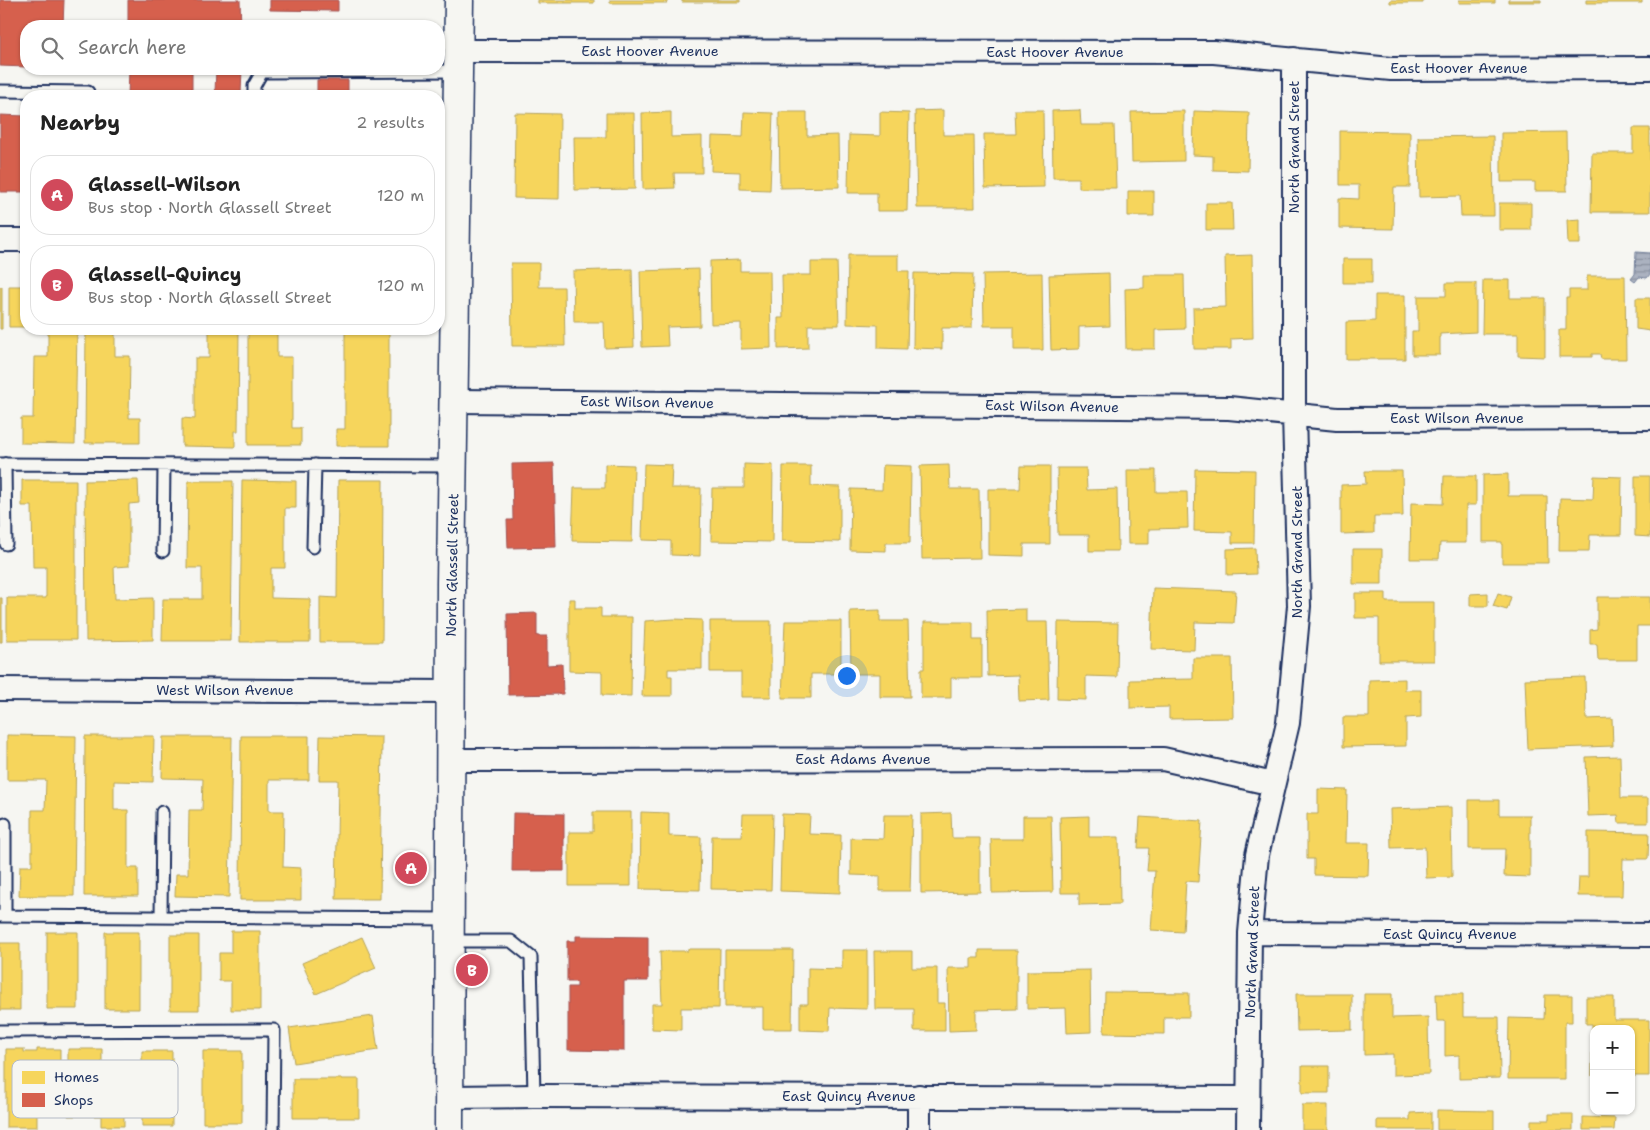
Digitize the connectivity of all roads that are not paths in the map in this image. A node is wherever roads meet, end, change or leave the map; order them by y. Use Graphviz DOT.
graph roads {
  1 [pos="460,0"];
  2 [pos="1294,59"];
  3 [pos="459,61"];
  4 [pos="445,62"];
  5 [pos="1650,68"];
  6 [pos="260,75"];
  7 [pos="254,90"];
  8 [pos="0,92"];
  9 [pos="20,92"];
  10 [pos="0,240"];
  11 [pos="20,240"];
  12 [pos="447,245"];
  13 [pos="454,401"];
  14 [pos="1294,414"];
  15 [pos="1650,418"];
  16 [pos="3,464"];
  17 [pos="164,465"];
  18 [pos="315,465"];
  19 [pos="453,466"];
  20 [pos="6,544"];
  21 [pos="313,547"];
  22 [pos="164,551"];
  23 [pos="0,689"];
  24 [pos="451,692"];
  25 [pos="451,760"];
  26 [pos="1273,784"];
  27 [pos="162,812"];
  28 [pos="4,824"];
  29 [pos="2,916"];
  30 [pos="161,917"];
  31 [pos="450,930"];
  32 [pos="1250,933"];
  33 [pos="1650,935"];
  34 [pos="0,1031"];
  35 [pos="534,1096"];
  36 [pos="919,1096"];
  37 [pos="450,1097"];
  38 [pos="1248,1098"];
  39 [pos="273,1130"];
  40 [pos="449,1130"];
  41 [pos="919,1130"];
  42 [pos="1248,1130"];
  1 -- 3 [label="main road, North Glassell Street"];
  2 -- 3 [label="street, East Hoover Avenue"];
  2 -- 5 [label="street, East Hoover Avenue"];
  2 -- 14 [label="street, North Grand Street"];
  3 -- 4 [label="lane"];
  3 -- 12 [label="main road, North Glassell Street"];
  6 -- 7 [label="lane"];
  8 -- 9 [label="lane"];
  10 -- 11 [label="street"];
  12 -- 13 [label="main road, North Glassell Street"];
  13 -- 14 [label="street, East Wilson Avenue"];
  13 -- 19 [label="main road, North Glassell Street"];
  14 -- 15 [label="street, East Wilson Avenue"];
  14 -- 26 [label="street, North Grand Street"];
  16 -- 17 [label="lane"];
  16 -- 20 [label="lane"];
  17 -- 18 [label="lane"];
  17 -- 22 [label="lane"];
  18 -- 19 [label="lane"];
  18 -- 21 [label="lane"];
  19 -- 24 [label="main road, North Glassell Street"];
  23 -- 24 [label="street, West Wilson Avenue"];
  24 -- 25 [label="main road, North Glassell Street"];
  25 -- 26 [label="street, East Adams Avenue"];
  25 -- 31 [label="main road, North Glassell Street"];
  26 -- 32 [label="street, North Grand Street"];
  27 -- 30 [label="lane"];
  28 -- 29 [label="lane"];
  29 -- 30 [label="lane"];
  30 -- 31 [label="lane"];
  31 -- 35 [label="lane"];
  31 -- 37 [label="main road, North Glassell Street"];
  32 -- 33 [label="street, East Quincy Avenue"];
  32 -- 38 [label="street, North Grand Street"];
  34 -- 39 [label="lane"];
  35 -- 36 [label="street, East Quincy Avenue"];
  35 -- 37 [label="street, East Quincy Avenue"];
  36 -- 38 [label="street, East Quincy Avenue"];
  36 -- 41 [label="street"];
  37 -- 40 [label="main road, North Glassell Street"];
  38 -- 42 [label="street, North Grand Street"];
}
